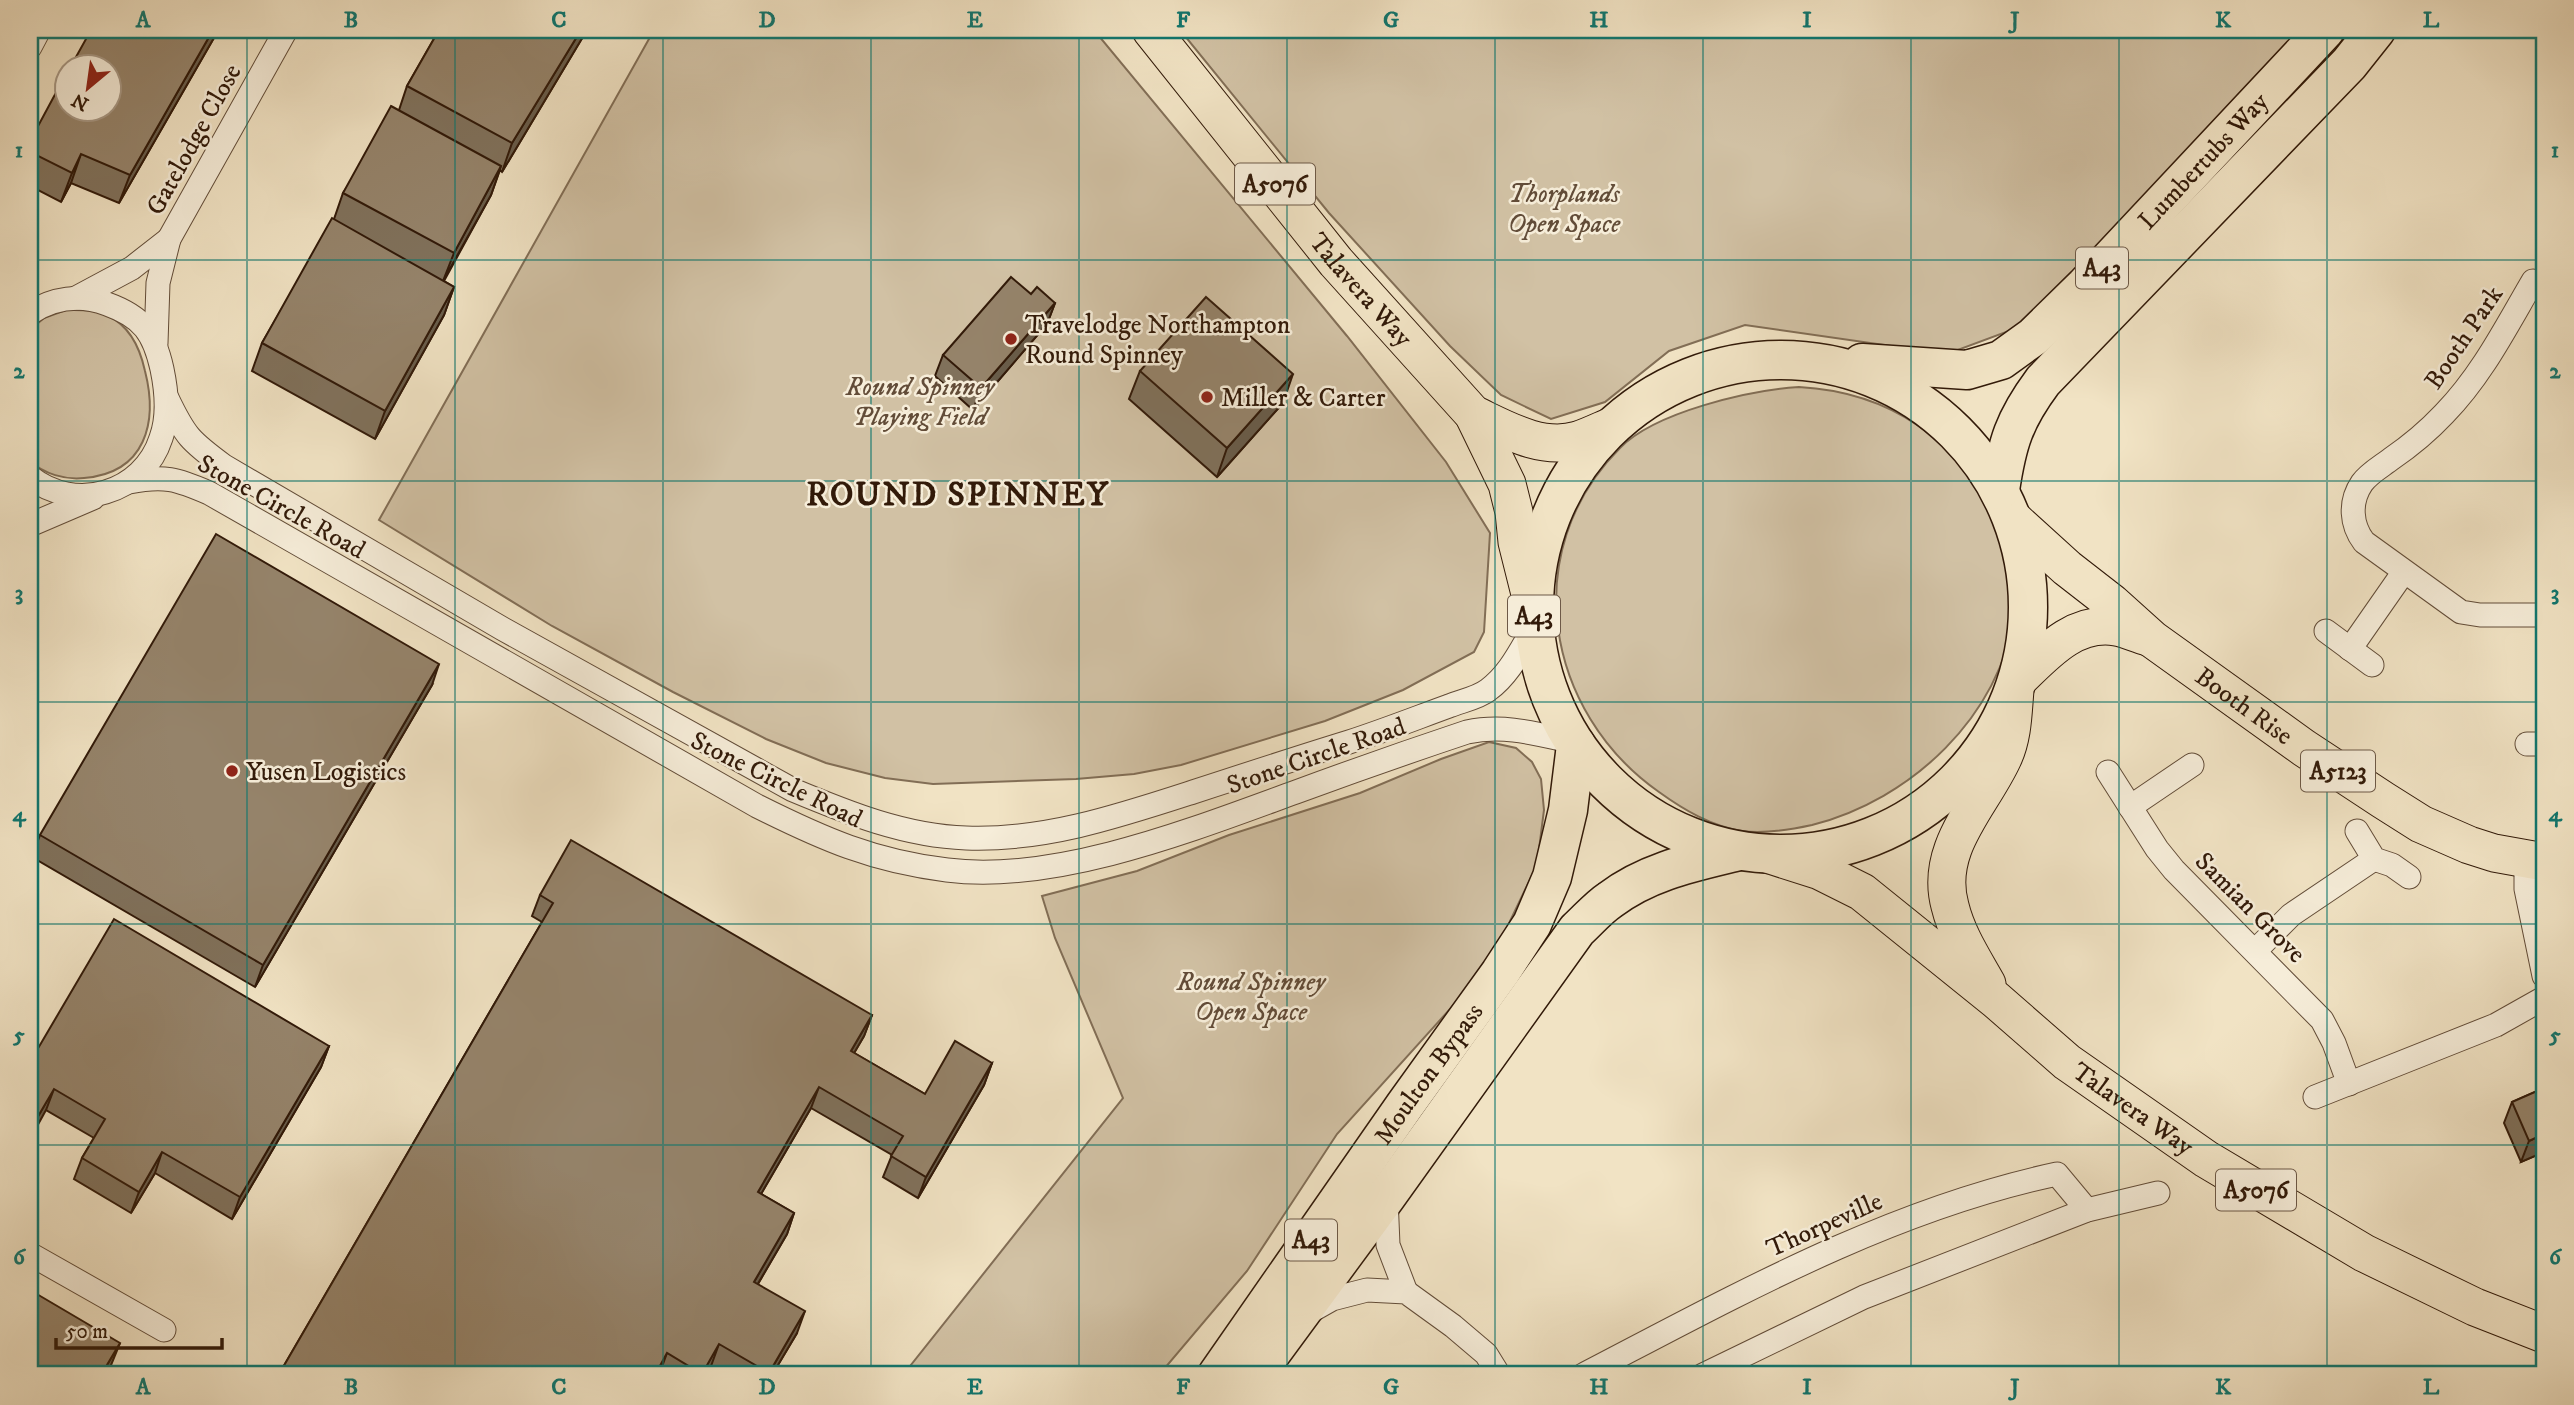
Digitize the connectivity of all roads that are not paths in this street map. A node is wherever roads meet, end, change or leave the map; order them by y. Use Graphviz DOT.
graph roads {
  1 [pos="39,30"];
  2 [pos="286,30"];
  3 [pos="1151,30"];
  4 [pos="2325,30"];
  5 [pos="2376,30"];
  6 [pos="30,47"];
  7 [pos="169,239"];
  8 [pos="2533,281"];
  9 [pos="30,291"];
  10 [pos="67,299"];
  11 [pos="30,313"];
  12 [pos="156,343"];
  13 [pos="1814,362"];
  14 [pos="167,398"];
  15 [pos="1473,414"];
  16 [pos="1614,425"];
  17 [pos="30,477"];
  18 [pos="129,482"];
  19 [pos="99,495"];
  20 [pos="2006,504"];
  21 [pos="30,525"];
  22 [pos="2403,573"];
  23 [pos="2544,615"];
  24 [pos="1534,618"];
  25 [pos="2326,631"];
  26 [pos="2152,639"];
  27 [pos="2350,649"];
  28 [pos="2372,665"];
  29 [pos="2017,685"];
  30 [pos="1575,743"];
  31 [pos="2192,765"];
  32 [pos="2108,772"];
  33 [pos="2130,807"];
  34 [pos="2357,831"];
  35 [pos="1754,852"];
  36 [pos="2374,859"];
  37 [pos="2535,861"];
  38 [pos="2409,877"];
  39 [pos="2255,951"];
  40 [pos="2544,976"];
  41 [pos="2544,998"];
  42 [pos="1996,1000"];
  43 [pos="2349,1084"];
  44 [pos="2315,1097"];
  45 [pos="2158,1193"];
  46 [pos="1386,1197"];
  47 [pos="2087,1210"];
  48 [pos="30,1254"];
  49 [pos="1406,1292"];
  50 [pos="1299,1317"];
  51 [pos="164,1330"];
  52 [pos="2544,1334"];
  53 [pos="1217,1375"];
  54 [pos="1255,1375"];
  55 [pos="1499,1375"];
  56 [pos="1583,1375"];
  57 [pos="1703,1375"];
  1 -- 6 [label="street"];
  2 -- 7 [label="street, Gatelodge Close"];
  3 -- 15 [label="main road, Talavera Way / A5076"];
  4 -- 13 [label="highway, Lumbertubs Way / A43"];
  5 -- 20 [label="highway, Lumbertubs Way / A43"];
  7 -- 10 [label="street, Gatelodge Close"];
  7 -- 12 [label="street, Gatelodge Close"];
  8 -- 22 [label="street, Booth Park"];
  9 -- 10 [label="street"];
  10 -- 11 [label="street"];
  10 -- 12 [label="street"];
  12 -- 14 [label="street, Stone Circle Road"];
  13 -- 16 [label="highway, A43"];
  13 -- 20 [label="highway, A43"];
  14 -- 18 [label="street, Stone Circle Road"];
  14 -- 24 [label="street, Stone Circle Road"];
  15 -- 16 [label="main road, Talavera Way / A5076"];
  15 -- 24 [label="main road, Talavera Way / A5076"];
  16 -- 24 [label="highway, A43"];
  17 -- 19 [label="street, Stone Circle Road"];
  18 -- 19 [label="street, Stone Circle Road"];
  18 -- 30 [label="street, Stone Circle Road"];
  19 -- 21 [label="street"];
  20 -- 26 [label="main road, Booth Rise / A5123"];
  20 -- 29 [label="highway, A43"];
  22 -- 23 [label="street, Booth Park"];
  22 -- 27 [label="street"];
  24 -- 30 [label="highway, A43"];
  25 -- 27 [label="street"];
  26 -- 29 [label="main road, Booth Rise / A5123"];
  26 -- 37 [label="main road, Booth Rise / A5123"];
  27 -- 28 [label="street"];
  29 -- 35 [label="highway, A43"];
  29 -- 42 [label="main road, Talavera Way / A5076"];
  30 -- 35 [label="highway, A43"];
  30 -- 53 [label="highway, Moulton Bypass / A43"];
  31 -- 33 [label="street"];
  32 -- 33 [label="street, Samian Grove"];
  33 -- 39 [label="street, Samian Grove"];
  34 -- 36 [label="street"];
  35 -- 42 [label="main road, Talavera Way / A5076"];
  35 -- 46 [label="highway, Moulton Bypass / A43"];
  36 -- 38 [label="street"];
  36 -- 39 [label="street"];
  37 -- 40 [label="street, Booth Rise"];
  39 -- 43 [label="street, Samian Grove"];
  41 -- 43 [label="street"];
  42 -- 52 [label="main road, Talavera Way / A5076"];
  43 -- 44 [label="street"];
  45 -- 47 [label="street"];
  46 -- 49 [label="street"];
  46 -- 50 [label="highway, Moulton Bypass / A43"];
  47 -- 56 [label="street, Thorpeville"];
  47 -- 57 [label="street"];
  48 -- 51 [label="street"];
  49 -- 50 [label="street"];
  49 -- 55 [label="street"];
  50 -- 54 [label="highway, Moulton Bypass / A43"];
}
